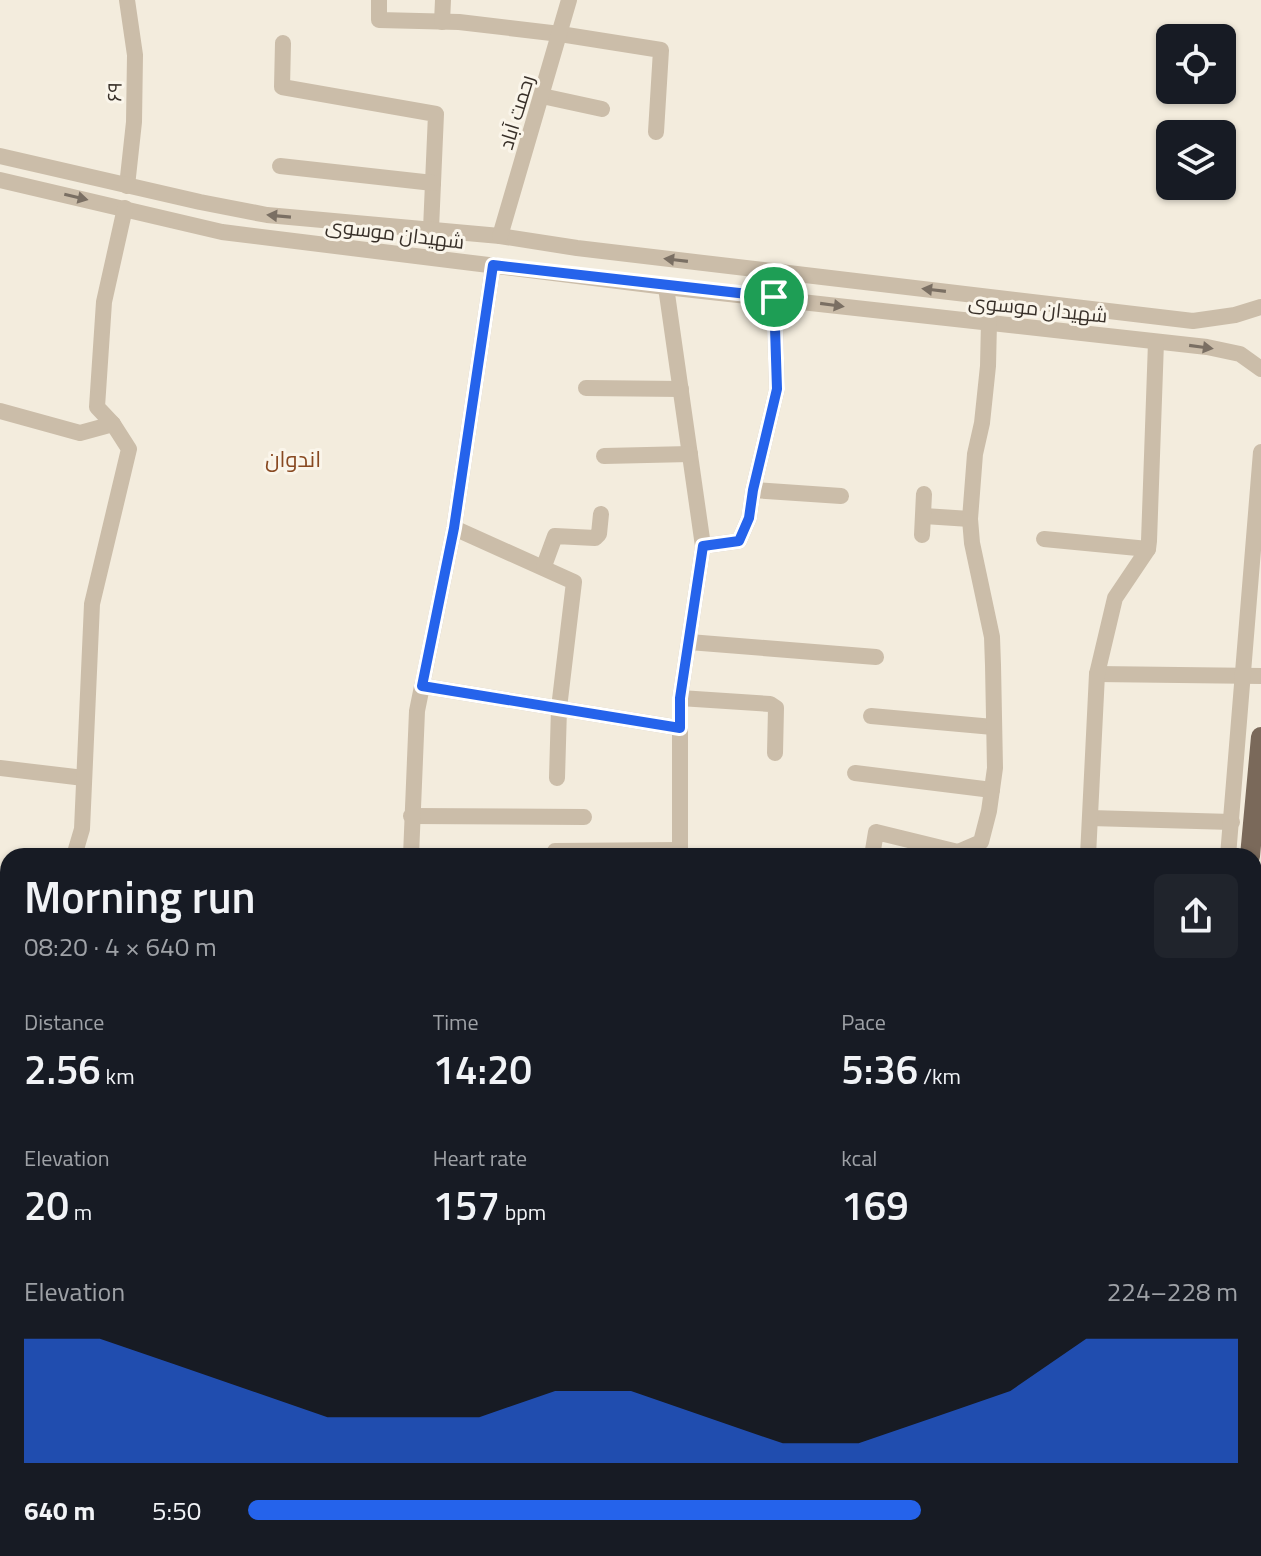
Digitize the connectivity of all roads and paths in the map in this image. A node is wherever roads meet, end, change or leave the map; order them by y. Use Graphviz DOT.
graph roads {
  1 [pos="127,0"];
  2 [pos="379,0"];
  3 [pos="443,0"];
  4 [pos="569,0"];
  5 [pos="442,22"];
  6 [pos="560,34"];
  7 [pos="283,43"];
  8 [pos="542,96"];
  9 [pos="602,109"];
  10 [pos="656,132"];
  11 [pos="1,160"];
  12 [pos="280,166"];
  13 [pos="0,180"];
  14 [pos="433,183"];
  15 [pos="127,186"];
  16 [pos="125,208"];
  17 [pos="431,229"];
  18 [pos="500,236"];
  19 [pos="493,265"];
  20 [pos="666,287"];
  21 [pos="774,297"];
  22 [pos="1259,313"];
  23 [pos="989,322"];
  24 [pos="1156,342"];
  25 [pos="1258,360"];
  26 [pos="586,388"];
  27 [pos="681,389"];
  28 [pos="0,411"];
  29 [pos="113,424"];
  30 [pos="1261,452"];
  31 [pos="690,454"];
  32 [pos="604,456"];
  33 [pos="753,490"];
  34 [pos="924,494"];
  35 [pos="841,496"];
  36 [pos="601,514"];
  37 [pos="924,516"];
  38 [pos="970,519"];
  39 [pos="454,528"];
  40 [pos="922,535"];
  41 [pos="1044,539"];
  42 [pos="703,546"];
  43 [pos="1148,549"];
  44 [pos="544,566"];
  45 [pos="689,642"];
  46 [pos="876,657"];
  47 [pos="1097,674"];
  48 [pos="1252,676"];
  49 [pos="422,686"];
  50 [pos="680,698"];
  51 [pos="559,708"];
  52 [pos="871,716"];
  53 [pos="993,727"];
  54 [pos="680,728"];
  55 [pos="1261,737"];
  56 [pos="775,753"];
  57 [pos="0,768"];
  58 [pos="855,773"];
  59 [pos="84,778"];
  60 [pos="557,778"];
  61 [pos="992,790"];
  62 [pos="411,816"];
  63 [pos="584,817"];
  64 [pos="1090,818"];
  65 [pos="1232,822"];
  66 [pos="76,848"];
  67 [pos="411,848"];
  68 [pos="680,848"];
  69 [pos="873,848"];
  70 [pos="936,848"];
  71 [pos="970,848"];
  72 [pos="1088,848"];
  73 [pos="1229,848"];
  74 [pos="1251,848"];
  1 -- 15 [label="street, ۶۹"];
  2 -- 5 [label="street"];
  3 -- 5 [label="street"];
  4 -- 6 [label="street, رحمت آباد"];
  5 -- 6 [label="street"];
  6 -- 8 [label="street, رحمت آباد"];
  6 -- 10 [label="street"];
  7 -- 14 [label="street"];
  8 -- 9 [label="street"];
  8 -- 18 [label="street, رحمت آباد"];
  11 -- 15 [label="street, شهیدان موسوی"];
  12 -- 14 [label="street"];
  13 -- 16 [label="street, شهیدان موسوی, one-way"];
  14 -- 17 [label="street"];
  17 -- 15 [label="street, شهیدان موسوی, one-way"];
  16 -- 19 [label="street, شهیدان موسوی"];
  16 -- 29 [label="street"];
  17 -- 18 [label="street, شهیدان موسوی"];
  22 -- 18 [label="street, شهیدان موسوی, one-way"];
  19 -- 20 [label="street, شهیدان موسوی"];
  19 -- 39 [label="street"];
  20 -- 21 [label="street, شهیدان موسوی"];
  20 -- 27 [label="street"];
  21 -- 23 [label="street, شهیدان موسوی, one-way"];
  21 -- 33 [label="street"];
  23 -- 24 [label="street, شهیدان موسوی"];
  23 -- 38 [label="street"];
  24 -- 25 [label="street, شهیدان موسوی, one-way"];
  24 -- 43 [label="street"];
  26 -- 27 [label="street"];
  27 -- 31 [label="street"];
  28 -- 29 [label="street"];
  29 -- 59 [label="street"];
  30 -- 48 [label="street"];
  31 -- 32 [label="street"];
  31 -- 42 [label="street"];
  33 -- 35 [label="street"];
  33 -- 42 [label="street"];
  34 -- 37 [label="street"];
  36 -- 44 [label="street"];
  37 -- 38 [label="street"];
  37 -- 40 [label="street"];
  38 -- 53 [label="street"];
  39 -- 44 [label="street"];
  39 -- 49 [label="street"];
  41 -- 43 [label="street"];
  42 -- 45 [label="street"];
  43 -- 47 [label="street"];
  44 -- 51 [label="street"];
  45 -- 46 [label="street"];
  45 -- 50 [label="street"];
  47 -- 48 [label="street"];
  47 -- 64 [label="street"];
  48 -- 65 [label="street"];
  49 -- 51 [label="street"];
  49 -- 62 [label="street"];
  50 -- 54 [label="street"];
  50 -- 56 [label="street"];
  51 -- 54 [label="street"];
  51 -- 60 [label="street"];
  52 -- 53 [label="street"];
  53 -- 61 [label="street"];
  54 -- 68 [label="street"];
  55 -- 74 [label="main road"];
  57 -- 59 [label="street"];
  58 -- 61 [label="street"];
  59 -- 66 [label="street"];
  61 -- 71 [label="street"];
  62 -- 63 [label="street"];
  62 -- 67 [label="street"];
  64 -- 65 [label="street"];
  64 -- 72 [label="street"];
  65 -- 73 [label="street"];
  69 -- 70 [label="street"];
}
